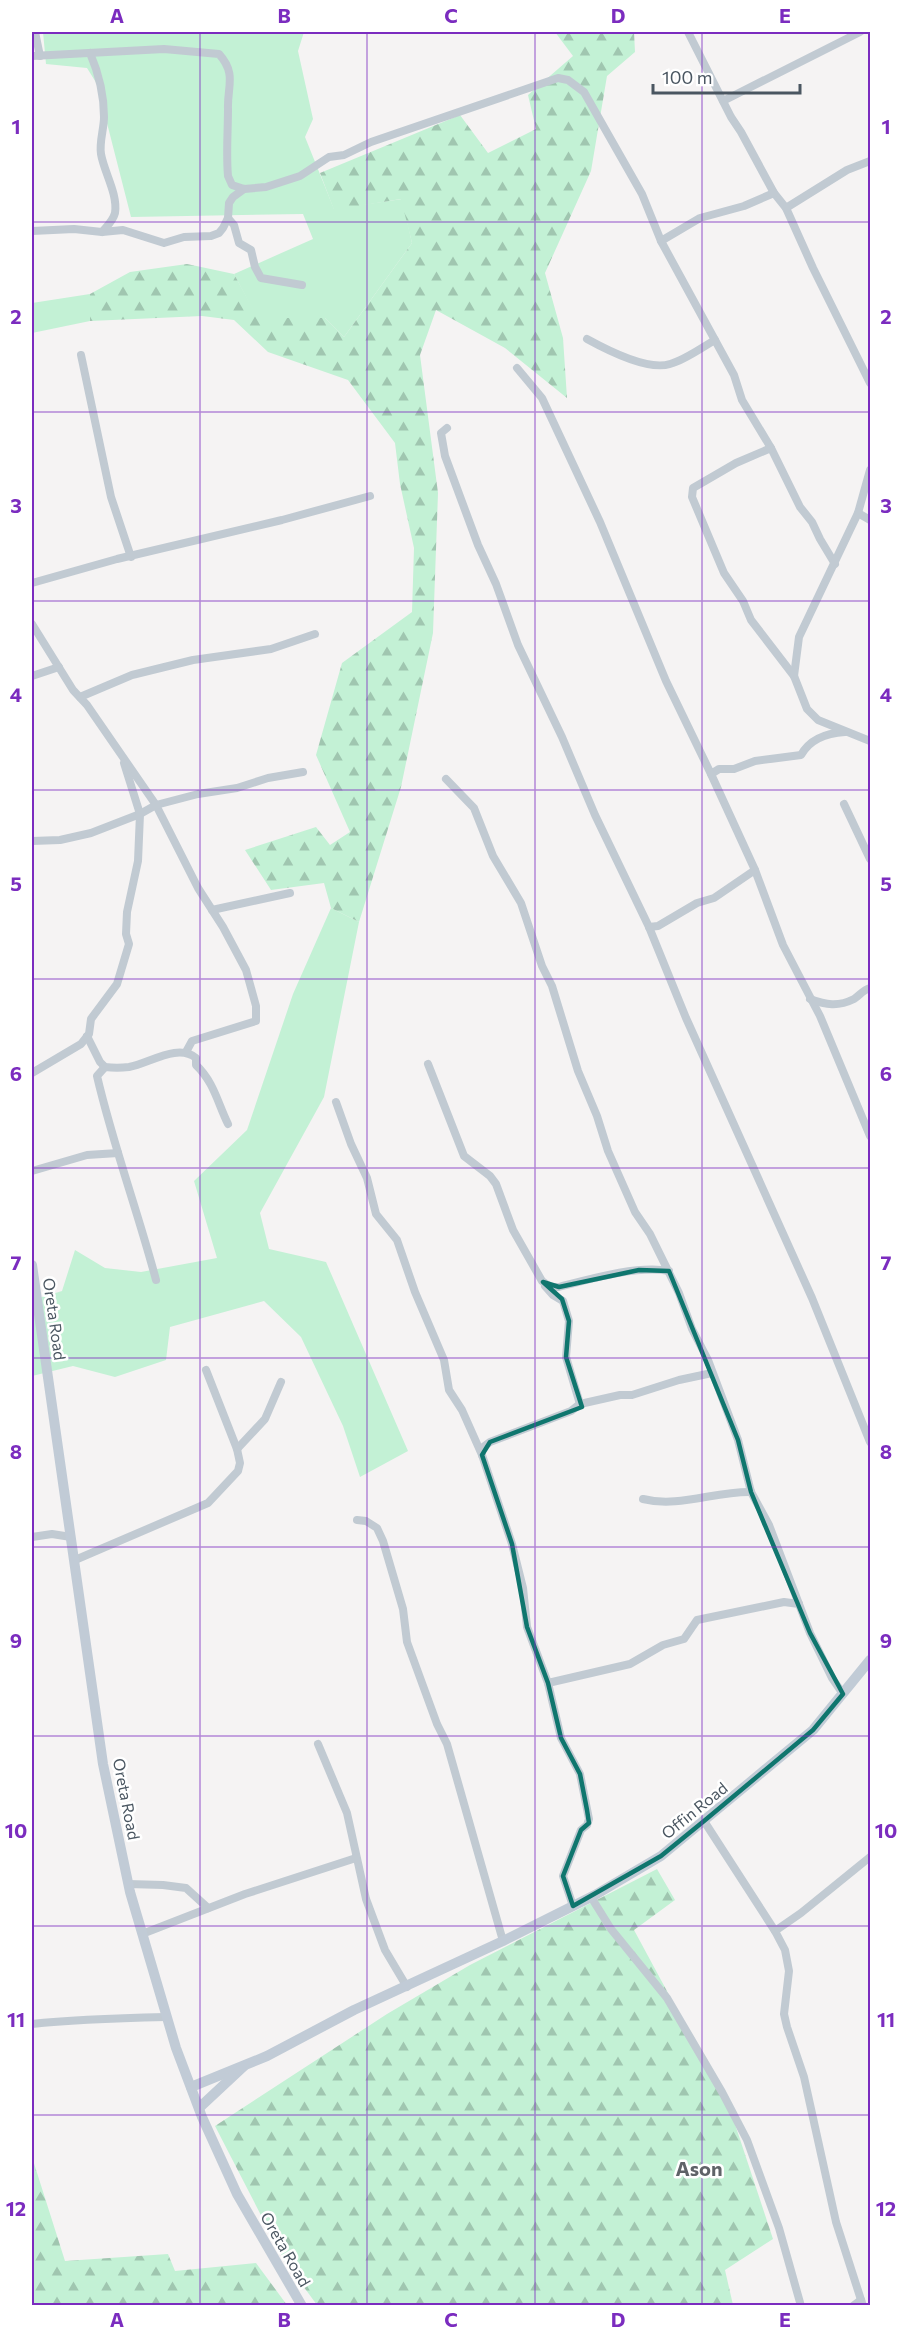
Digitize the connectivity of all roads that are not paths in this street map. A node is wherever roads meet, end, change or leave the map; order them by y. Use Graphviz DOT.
graph roads {
  1 [pos="35,32"];
  2 [pos="688,32"];
  3 [pos="860,32"];
  4 [pos="90,53"];
  5 [pos="34,55"];
  6 [pos="723,101"];
  7 [pos="870,161"];
  8 [pos="244,189"];
  9 [pos="774,193"];
  10 [pos="786,208"];
  11 [pos="228,218"];
  12 [pos="32,231"];
  13 [pos="102,232"];
  14 [pos="661,241"];
  15 [pos="302,285"];
  16 [pos="587,339"];
  17 [pos="715,340"];
  18 [pos="81,355"];
  19 [pos="517,368"];
  20 [pos="870,383"];
  21 [pos="447,428"];
  22 [pos="771,448"];
  23 [pos="870,471"];
  24 [pos="370,496"];
  25 [pos="858,513"];
  26 [pos="870,520"];
  27 [pos="130,557"];
  28 [pos="835,564"];
  29 [pos="32,584"];
  30 [pos="32,624"];
  31 [pos="315,634"];
  32 [pos="59,667"];
  33 [pos="32,676"];
  34 [pos="794,676"];
  35 [pos="80,697"];
  36 [pos="845,732"];
  37 [pos="870,741"];
  38 [pos="121,755"];
  39 [pos="303,772"];
  40 [pos="711,774"];
  41 [pos="446,780"];
  42 [pos="844,804"];
  43 [pos="156,805"];
  44 [pos="140,814"];
  45 [pos="32,841"];
  46 [pos="870,859"];
  47 [pos="754,870"];
  48 [pos="290,893"];
  49 [pos="212,910"];
  50 [pos="649,927"];
  51 [pos="870,988"];
  52 [pos="810,999"];
  53 [pos="87,1036"];
  54 [pos="186,1052"];
  55 [pos="428,1064"];
  56 [pos="105,1067"];
  57 [pos="32,1073"];
  58 [pos="336,1102"];
  59 [pos="228,1124"];
  60 [pos="870,1136"];
  61 [pos="118,1153"];
  62 [pos="32,1171"];
  63 [pos="32,1265"];
  64 [pos="669,1271"];
  65 [pos="156,1280"];
  66 [pos="543,1282"];
  67 [pos="206,1370"];
  68 [pos="712,1373"];
  69 [pos="281,1382"];
  70 [pos="580,1404"];
  71 [pos="870,1442"];
  72 [pos="237,1449"];
  73 [pos="482,1455"];
  74 [pos="751,1492"];
  75 [pos="643,1499"];
  76 [pos="357,1520"];
  77 [pos="32,1537"];
  78 [pos="72,1537"];
  79 [pos="75,1560"];
  80 [pos="799,1604"];
  81 [pos="870,1661"];
  82 [pos="548,1683"];
  83 [pos="843,1694"];
  84 [pos="318,1744"];
  85 [pos="704,1821"];
  86 [pos="870,1857"];
  87 [pos="356,1858"];
  88 [pos="128,1884"];
  89 [pos="591,1897"];
  90 [pos="573,1906"];
  91 [pos="208,1908"];
  92 [pos="775,1931"];
  93 [pos="142,1934"];
  94 [pos="503,1941"];
  95 [pos="407,1988"];
  96 [pos="166,2017"];
  97 [pos="32,2024"];
  98 [pos="244,2066"];
  99 [pos="191,2087"];
  100 [pos="198,2108"];
  101 [pos="862,2303"];
  102 [pos="302,2306"];
  103 [pos="801,2306"];
  104 [pos="853,2306"];
  1 -- 5 [label="street"];
  2 -- 6 [label="street"];
  3 -- 6 [label="street"];
  4 -- 5 [label="street"];
  4 -- 8 [label="street"];
  4 -- 13 [label="street"];
  6 -- 9 [label="street"];
  7 -- 10 [label="street"];
  8 -- 11 [label="street"];
  8 -- 14 [label="street"];
  9 -- 10 [label="street"];
  9 -- 14 [label="street"];
  10 -- 20 [label="street"];
  11 -- 13 [label="street"];
  11 -- 15 [label="street"];
  12 -- 13 [label="street"];
  14 -- 17 [label="street"];
  16 -- 17 [label="street"];
  17 -- 22 [label="street"];
  18 -- 27 [label="street"];
  19 -- 40 [label="street"];
  21 -- 50 [label="street"];
  22 -- 28 [label="street"];
  22 -- 34 [label="street"];
  23 -- 25 [label="street"];
  24 -- 27 [label="street"];
  25 -- 26 [label="street"];
  25 -- 28 [label="street"];
  27 -- 29 [label="street"];
  28 -- 34 [label="street"];
  30 -- 32 [label="street"];
  31 -- 35 [label="street"];
  32 -- 33 [label="street"];
  32 -- 35 [label="street"];
  34 -- 36 [label="street"];
  35 -- 38 [label="street"];
  36 -- 37 [label="street"];
  36 -- 40 [label="street"];
  38 -- 43 [label="street"];
  38 -- 44 [label="street"];
  39 -- 43 [label="street"];
  40 -- 47 [label="street"];
  41 -- 64 [label="street"];
  42 -- 46 [label="street"];
  43 -- 44 [label="street"];
  43 -- 49 [label="street"];
  44 -- 45 [label="street"];
  44 -- 53 [label="street"];
  47 -- 50 [label="street"];
  47 -- 52 [label="street"];
  48 -- 49 [label="street"];
  49 -- 54 [label="street"];
  50 -- 71 [label="street"];
  51 -- 52 [label="street"];
  52 -- 60 [label="street"];
  53 -- 56 [label="street"];
  53 -- 57 [label="street"];
  54 -- 56 [label="street"];
  54 -- 59 [label="street"];
  55 -- 66 [label="street"];
  56 -- 61 [label="street"];
  58 -- 73 [label="street"];
  61 -- 62 [label="street"];
  61 -- 65 [label="street"];
  63 -- 78 [label="street, Oreta Road"];
  64 -- 66 [label="street"];
  64 -- 68 [label="street"];
  66 -- 70 [label="street"];
  67 -- 72 [label="street"];
  68 -- 70 [label="street"];
  68 -- 74 [label="street"];
  69 -- 72 [label="street"];
  70 -- 73 [label="street"];
  72 -- 79 [label="street"];
  73 -- 82 [label="street"];
  74 -- 75 [label="street"];
  74 -- 80 [label="street"];
  76 -- 94 [label="street"];
  77 -- 78 [label="street"];
  78 -- 79 [label="street, Oreta Road"];
  79 -- 88 [label="street, Oreta Road"];
  80 -- 82 [label="street"];
  80 -- 83 [label="street"];
  81 -- 83 [label="street, Offin Road"];
  82 -- 90 [label="street"];
  83 -- 85 [label="street, Offin Road"];
  84 -- 87 [label="street"];
  85 -- 89 [label="street, Offin Road"];
  85 -- 92 [label="street"];
  86 -- 92 [label="street"];
  87 -- 91 [label="street"];
  87 -- 95 [label="street"];
  88 -- 91 [label="street"];
  88 -- 93 [label="street, Oreta Road"];
  89 -- 90 [label="street, Offin Road"];
  89 -- 103 [label="street"];
  90 -- 94 [label="street, Offin Road"];
  91 -- 93 [label="street"];
  92 -- 101 [label="street"];
  93 -- 96 [label="street, Oreta Road"];
  94 -- 95 [label="street, Offin Road"];
  95 -- 98 [label="street, Offin Road"];
  96 -- 97 [label="street"];
  96 -- 99 [label="street, Oreta Road"];
  98 -- 99 [label="street"];
  98 -- 100 [label="street"];
  99 -- 100 [label="street, Oreta Road"];
  100 -- 102 [label="street, Oreta Road"];
  101 -- 104 [label="street"];
}
